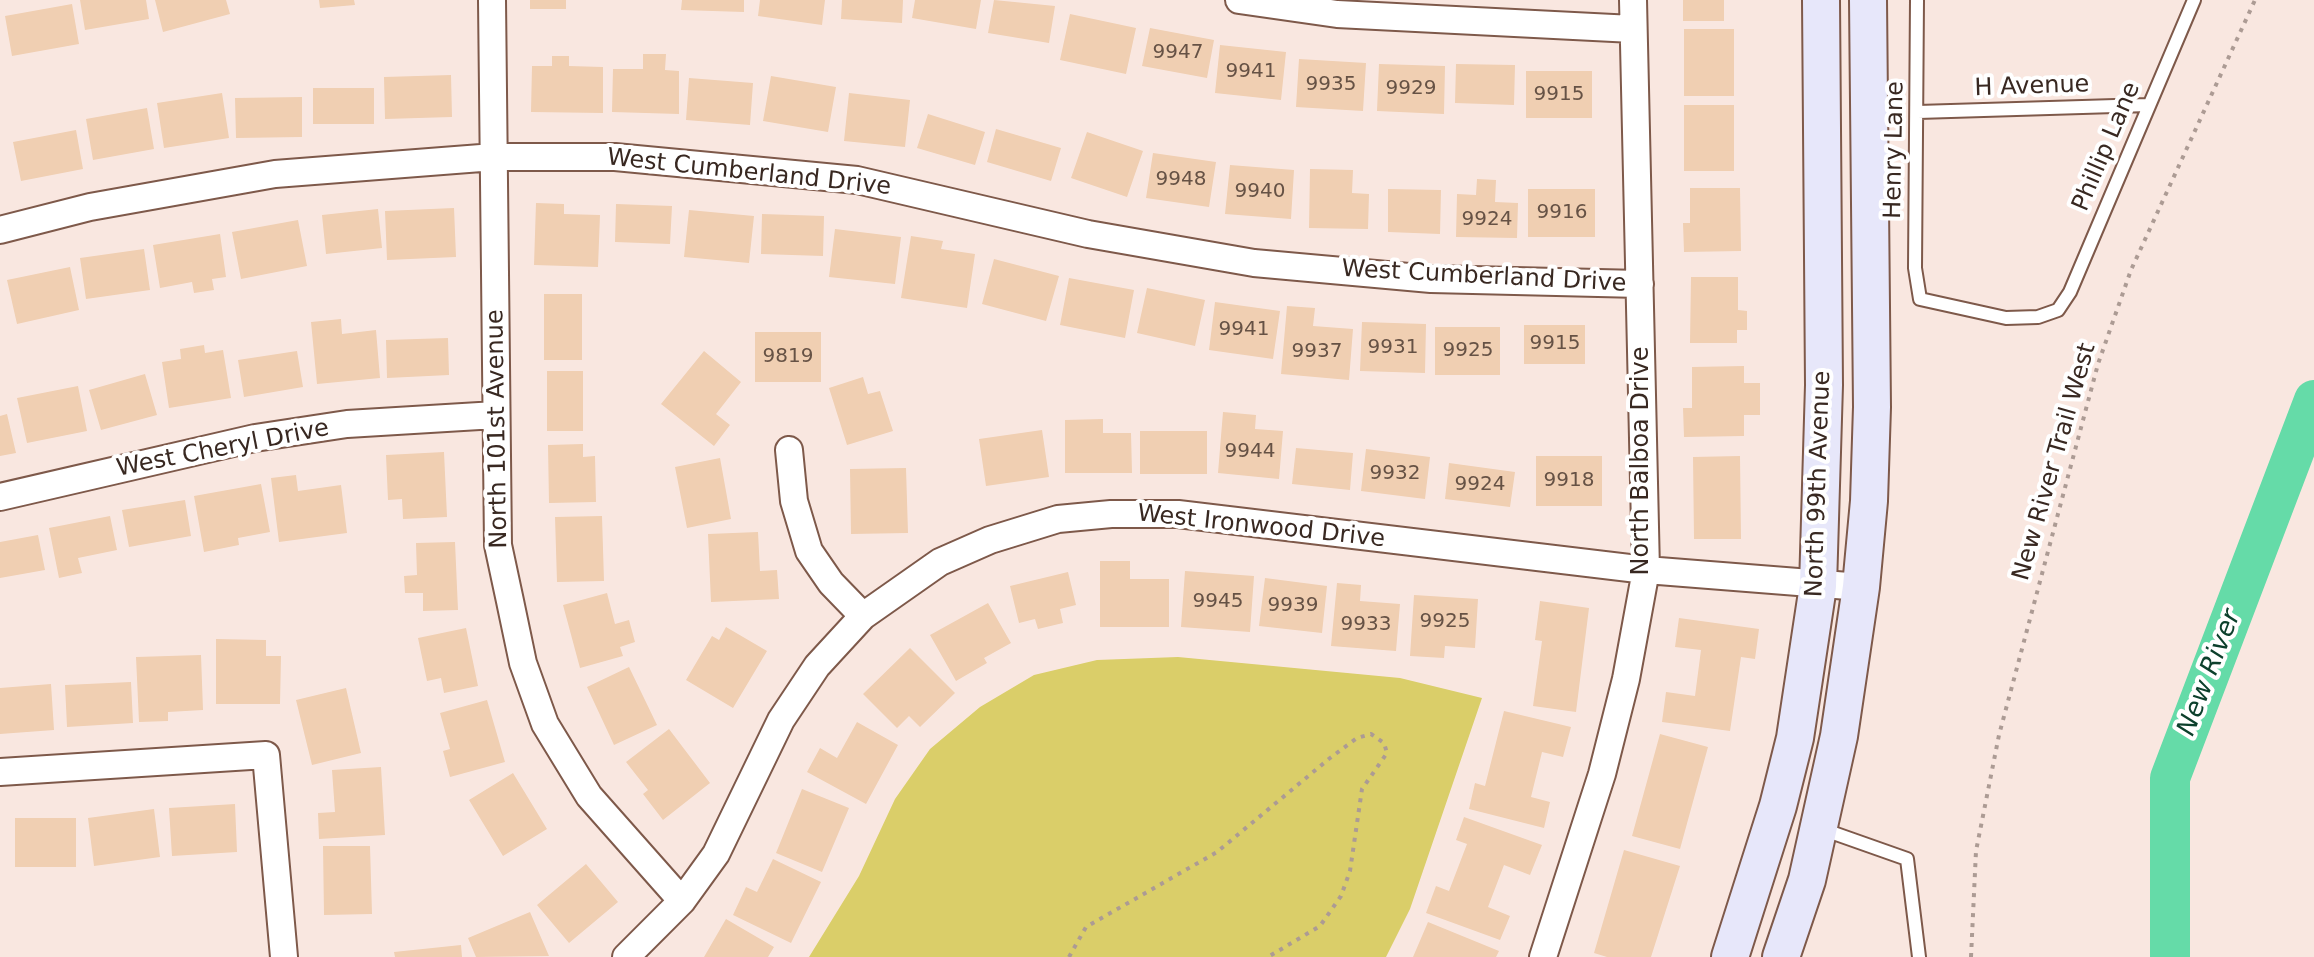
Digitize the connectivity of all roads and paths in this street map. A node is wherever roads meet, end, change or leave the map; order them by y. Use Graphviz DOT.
graph roads {
  1 [pos="492,0"];
  2 [pos="1239,0"];
  3 [pos="1633,0"];
  4 [pos="1821,0"];
  5 [pos="1868,0"];
  6 [pos="1917,0"];
  7 [pos="2194,0"];
  8 [pos="2255,0"];
  9 [pos="1633,29"];
  10 [pos="2148,105"];
  11 [pos="1918,112"];
  12 [pos="494,157"];
  13 [pos="0,230"];
  14 [pos="1640,284"];
  15 [pos="1920,299"];
  16 [pos="496,415"];
  17 [pos="789,450"];
  18 [pos="0,497"];
  19 [pos="1646,570"];
  20 [pos="1818,586"];
  21 [pos="1861,587"];
  22 [pos="863,616"];
  23 [pos="0,772"];
  24 [pos="1819,828"];
  25 [pos="682,901"];
  26 [pos="284,957"];
  27 [pos="626,957"];
  28 [pos="1069,957"];
  29 [pos="1268,957"];
  30 [pos="1543,957"];
  31 [pos="1730,957"];
  32 [pos="1781,957"];
  33 [pos="1919,957"];
  34 [pos="1971,957"];
  1 -- 12 [label="street, North 101st Avenue"];
  2 -- 9 [label="street"];
  3 -- 9 [label="street, North Balboa Drive"];
  4 -- 20 [label="main road, North 99th Avenue"];
  5 -- 21 [label="main road, North 99th Avenue"];
  6 -- 11 [label="lane, Henry Lane"];
  7 -- 10 [label="lane, Phillip Lane"];
  8 -- 34 [label="path, New River Trail West"];
  9 -- 14 [label="street, North Balboa Drive"];
  10 -- 11 [label="lane, H Avenue"];
  10 -- 15 [label="lane, Phillip Lane"];
  11 -- 15 [label="lane, Henry Lane"];
  12 -- 13 [label="street, West Cumberland Drive"];
  12 -- 14 [label="street, West Cumberland Drive"];
  12 -- 16 [label="street, North 101st Avenue"];
  14 -- 19 [label="street, North Balboa Drive"];
  16 -- 18 [label="street, West Cheryl Drive"];
  16 -- 25 [label="street, North 101st Avenue"];
  17 -- 22 [label="street"];
  19 -- 20 [label="street, West Ironwood Drive"];
  19 -- 22 [label="street, West Ironwood Drive"];
  19 -- 30 [label="street, North Balboa Drive"];
  20 -- 21 [label="street, West Ironwood Drive"];
  20 -- 31 [label="main road, North 99th Avenue"];
  21 -- 24 [label="main road, North 99th Avenue"];
  22 -- 25 [label="street, West Ironwood Drive"];
  23 -- 26 [label="street"];
  24 -- 32 [label="main road, North 99th Avenue"];
  24 -- 33 [label="lane"];
  25 -- 27 [label="street, West Ironwood Drive"];
  28 -- 29 [label="path"];
}
